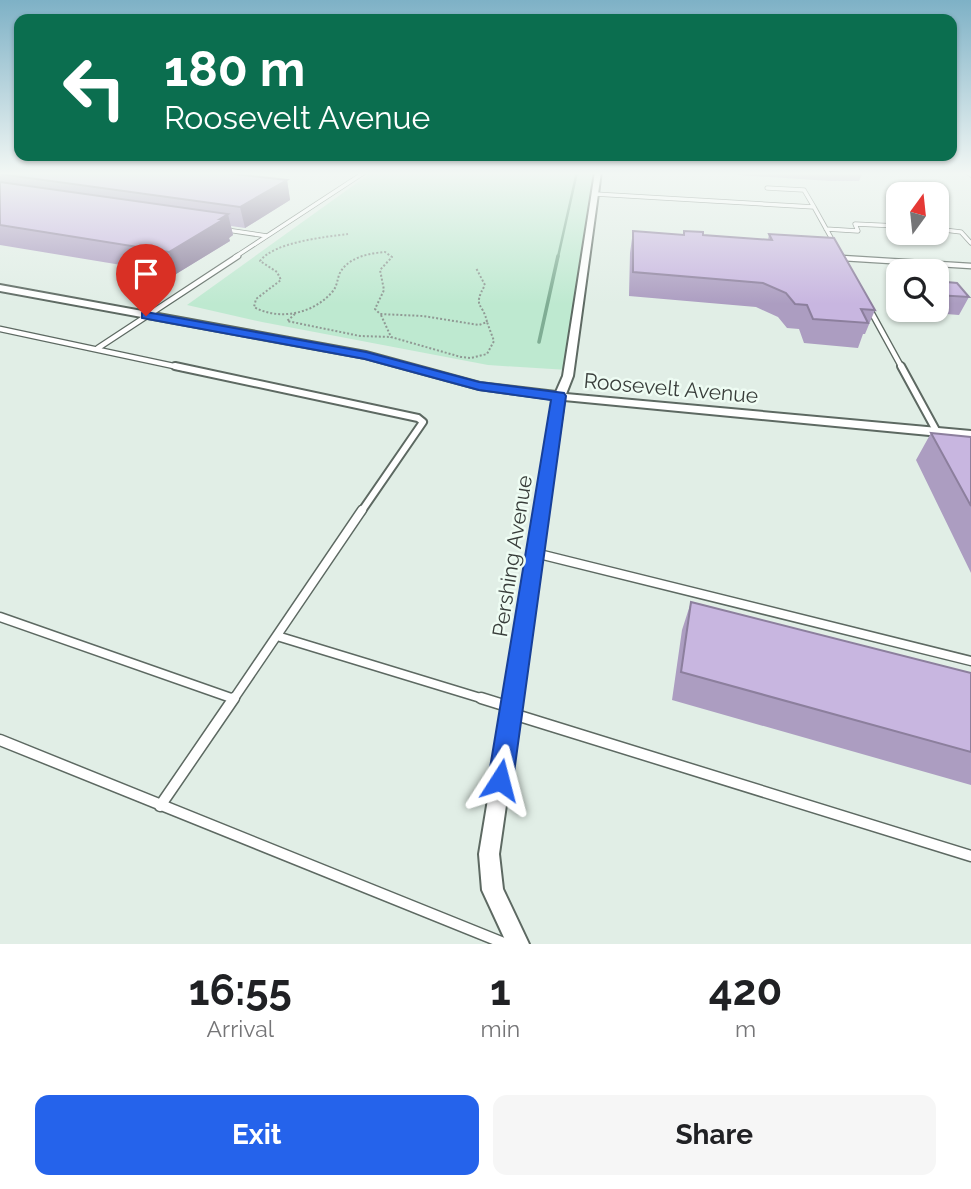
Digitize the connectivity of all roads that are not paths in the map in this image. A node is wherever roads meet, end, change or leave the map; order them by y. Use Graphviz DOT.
graph roads {
  1 [pos="298,216"];
  2 [pos="592,216"];
  3 [pos="819,216"];
  4 [pos="886,225"];
  5 [pos="214,228"];
  6 [pos="826,229"];
  7 [pos="949,231"];
  8 [pos="267,236"];
  9 [pos="971,243"];
  10 [pos="842,258"];
  11 [pos="846,265"];
  12 [pos="971,266"];
  13 [pos="0,288"];
  14 [pos="865,301"];
  15 [pos="146,316"];
  16 [pos="0,328"];
  17 [pos="97,348"];
  18 [pos="559,396"];
  19 [pos="936,432"];
  20 [pos="971,435"];
  21 [pos="536,553"];
  22 [pos="0,617"];
  23 [pos="277,636"];
  24 [pos="971,661"];
  25 [pos="234,699"];
  26 [pos="511,710"];
  27 [pos="0,740"];
  28 [pos="160,806"];
  29 [pos="971,856"];
  30 [pos="506,944"];
  31 [pos="518,944"];
  1 -- 8 [label="lane"];
  2 -- 18 [label="street, Pershing Avenue"];
  3 -- 6 [label="lane"];
  4 -- 6 [label="lane"];
  5 -- 8 [label="lane"];
  6 -- 10 [label="lane"];
  7 -- 9 [label="lane"];
  8 -- 15 [label="lane"];
  10 -- 11 [label="lane"];
  10 -- 12 [label="lane"];
  13 -- 15 [label="street, Roosevelt Avenue"];
  14 -- 19 [label="lane"];
  15 -- 17 [label="lane"];
  15 -- 18 [label="street, Roosevelt Avenue"];
  16 -- 17 [label="lane"];
  17 -- 23 [label="lane"];
  18 -- 19 [label="street, Roosevelt Avenue"];
  18 -- 21 [label="street, Pershing Avenue"];
  19 -- 20 [label="street, Roosevelt Avenue"];
  21 -- 24 [label="lane"];
  21 -- 26 [label="street, Pershing Avenue"];
  22 -- 25 [label="lane"];
  23 -- 25 [label="lane"];
  23 -- 26 [label="lane"];
  25 -- 28 [label="lane"];
  26 -- 29 [label="lane"];
  26 -- 31 [label="street, Pershing Avenue"];
  27 -- 28 [label="lane"];
  28 -- 30 [label="lane"];
}
